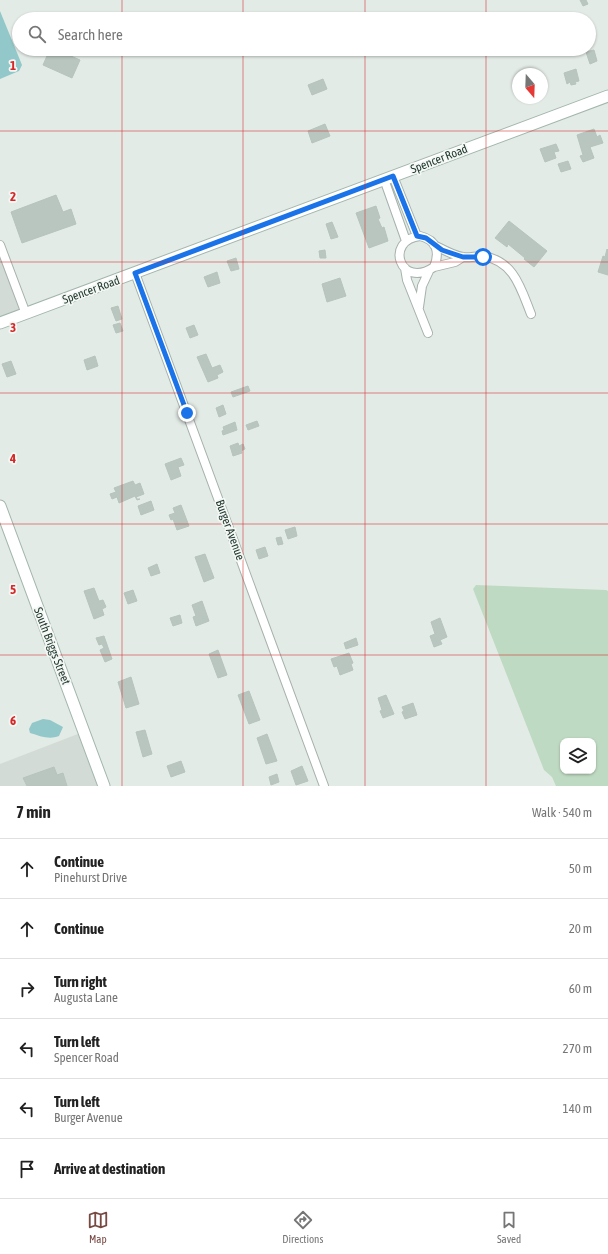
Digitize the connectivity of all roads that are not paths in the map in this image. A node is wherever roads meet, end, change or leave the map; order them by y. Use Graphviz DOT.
graph roads {
  1 [pos="608,96"];
  2 [pos="389,178"];
  3 [pos="417,236"];
  4 [pos="406,241"];
  5 [pos="0,245"];
  6 [pos="434,245"];
  7 [pos="463,257"];
  8 [pos="405,268"];
  9 [pos="431,269"];
  10 [pos="135,273"];
  11 [pos="419,308"];
  12 [pos="26,314"];
  13 [pos="531,314"];
  14 [pos="0,324"];
  15 [pos="428,333"];
  16 [pos="0,506"];
  17 [pos="104,786"];
  18 [pos="324,786"];
  1 -- 2 [label="street, Spencer Road"];
  2 -- 3 [label="street"];
  2 -- 4 [label="street"];
  2 -- 10 [label="street, Spencer Road"];
  3 -- 4 [label="street"];
  3 -- 6 [label="street"];
  4 -- 8 [label="street"];
  5 -- 12 [label="street"];
  6 -- 7 [label="street"];
  6 -- 9 [label="street"];
  7 -- 9 [label="street"];
  7 -- 13 [label="street"];
  8 -- 9 [label="street"];
  8 -- 11 [label="street"];
  9 -- 11 [label="street"];
  10 -- 12 [label="street, Spencer Road"];
  10 -- 18 [label="street, Burger Avenue"];
  11 -- 15 [label="street"];
  12 -- 14 [label="street, Spencer Road"];
  16 -- 17 [label="street, South Briggs Street"];
}
